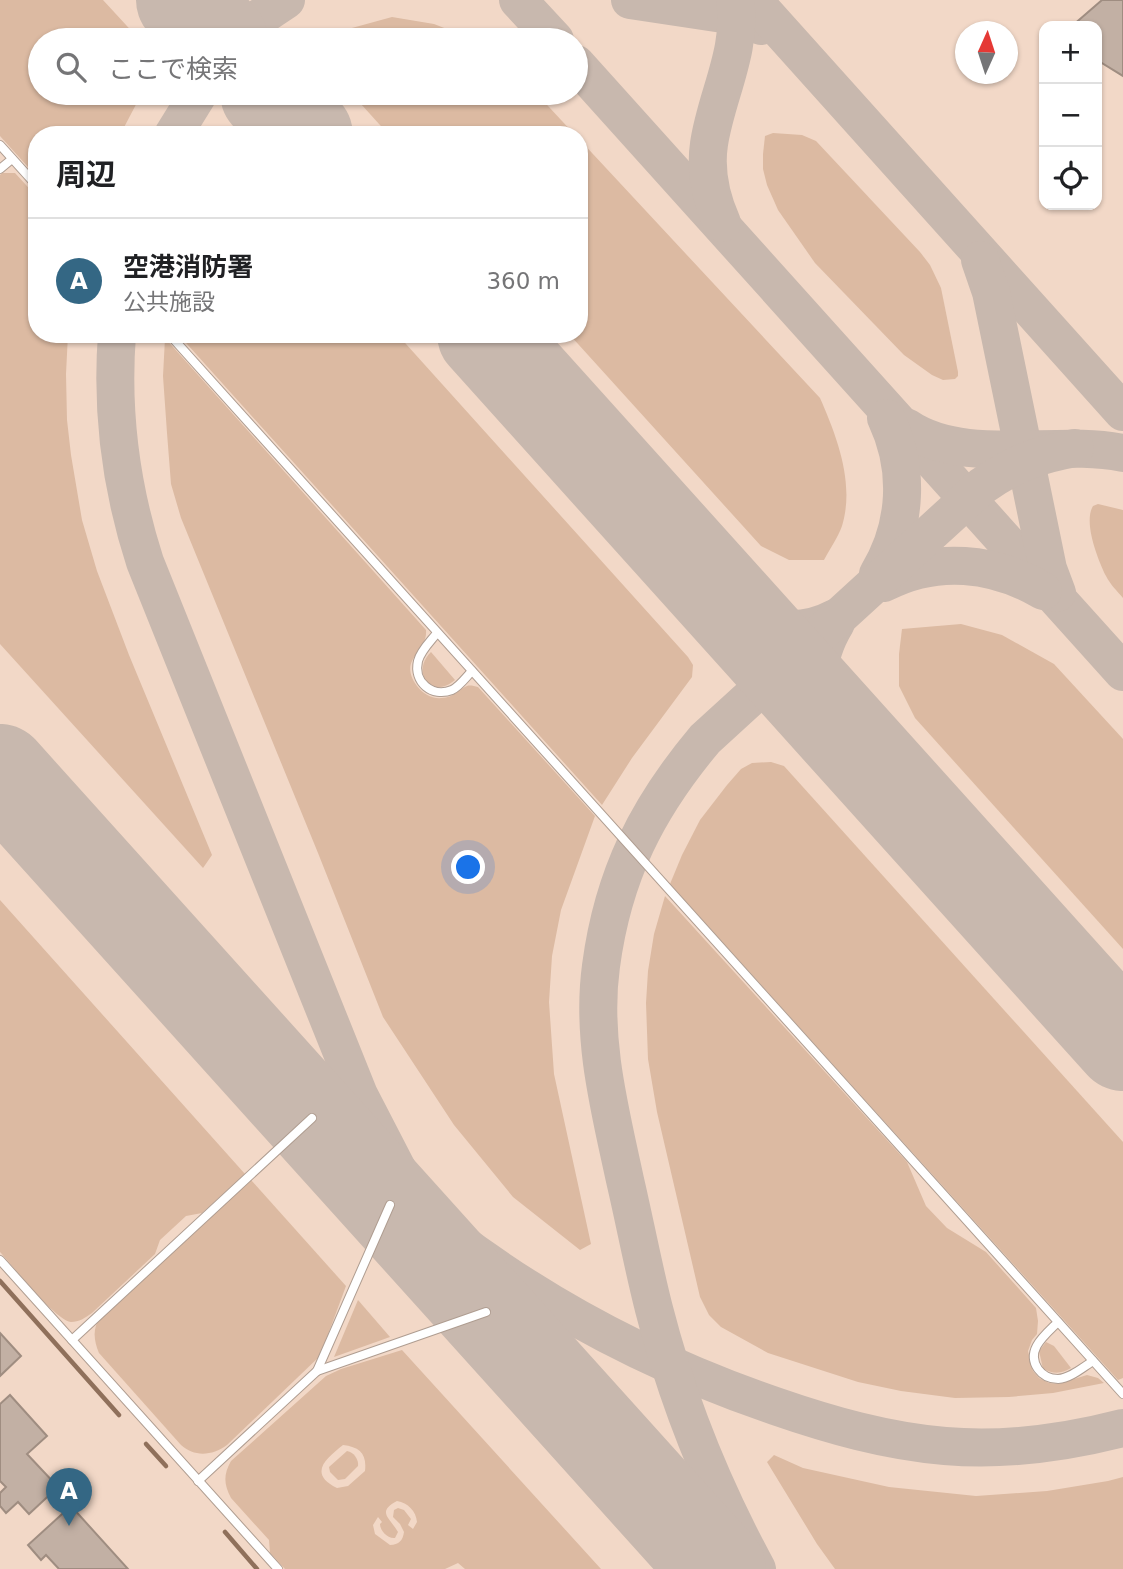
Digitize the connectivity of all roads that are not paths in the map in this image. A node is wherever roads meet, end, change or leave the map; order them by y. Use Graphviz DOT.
graph roads {
  1 [pos="0,145"];
  2 [pos="12,159"];
  3 [pos="0,169"];
  4 [pos="28,176"];
  5 [pos="177,343"];
  6 [pos="437,634"];
  7 [pos="472,671"];
  8 [pos="312,1118"];
  9 [pos="390,1205"];
  10 [pos="0,1259"];
  11 [pos="486,1312"];
  12 [pos="1058,1322"];
  13 [pos="72,1340"];
  14 [pos="1093,1361"];
  15 [pos="317,1371"];
  16 [pos="1123,1394"];
  17 [pos="198,1480"];
  18 [pos="278,1569"];
  1 -- 2 [label="lane"];
  2 -- 3 [label="lane"];
  2 -- 4 [label="lane"];
  5 -- 6 [label="lane"];
  6 -- 7 [label="lane"];
  6 -- 7 [label="lane"];
  7 -- 12 [label="lane"];
  8 -- 13 [label="lane"];
  9 -- 15 [label="lane"];
  10 -- 13 [label="lane"];
  11 -- 15 [label="lane"];
  12 -- 14 [label="lane"];
  12 -- 14 [label="lane"];
  13 -- 17 [label="lane"];
  14 -- 16 [label="lane"];
  15 -- 17 [label="lane"];
  17 -- 18 [label="lane"];
}
